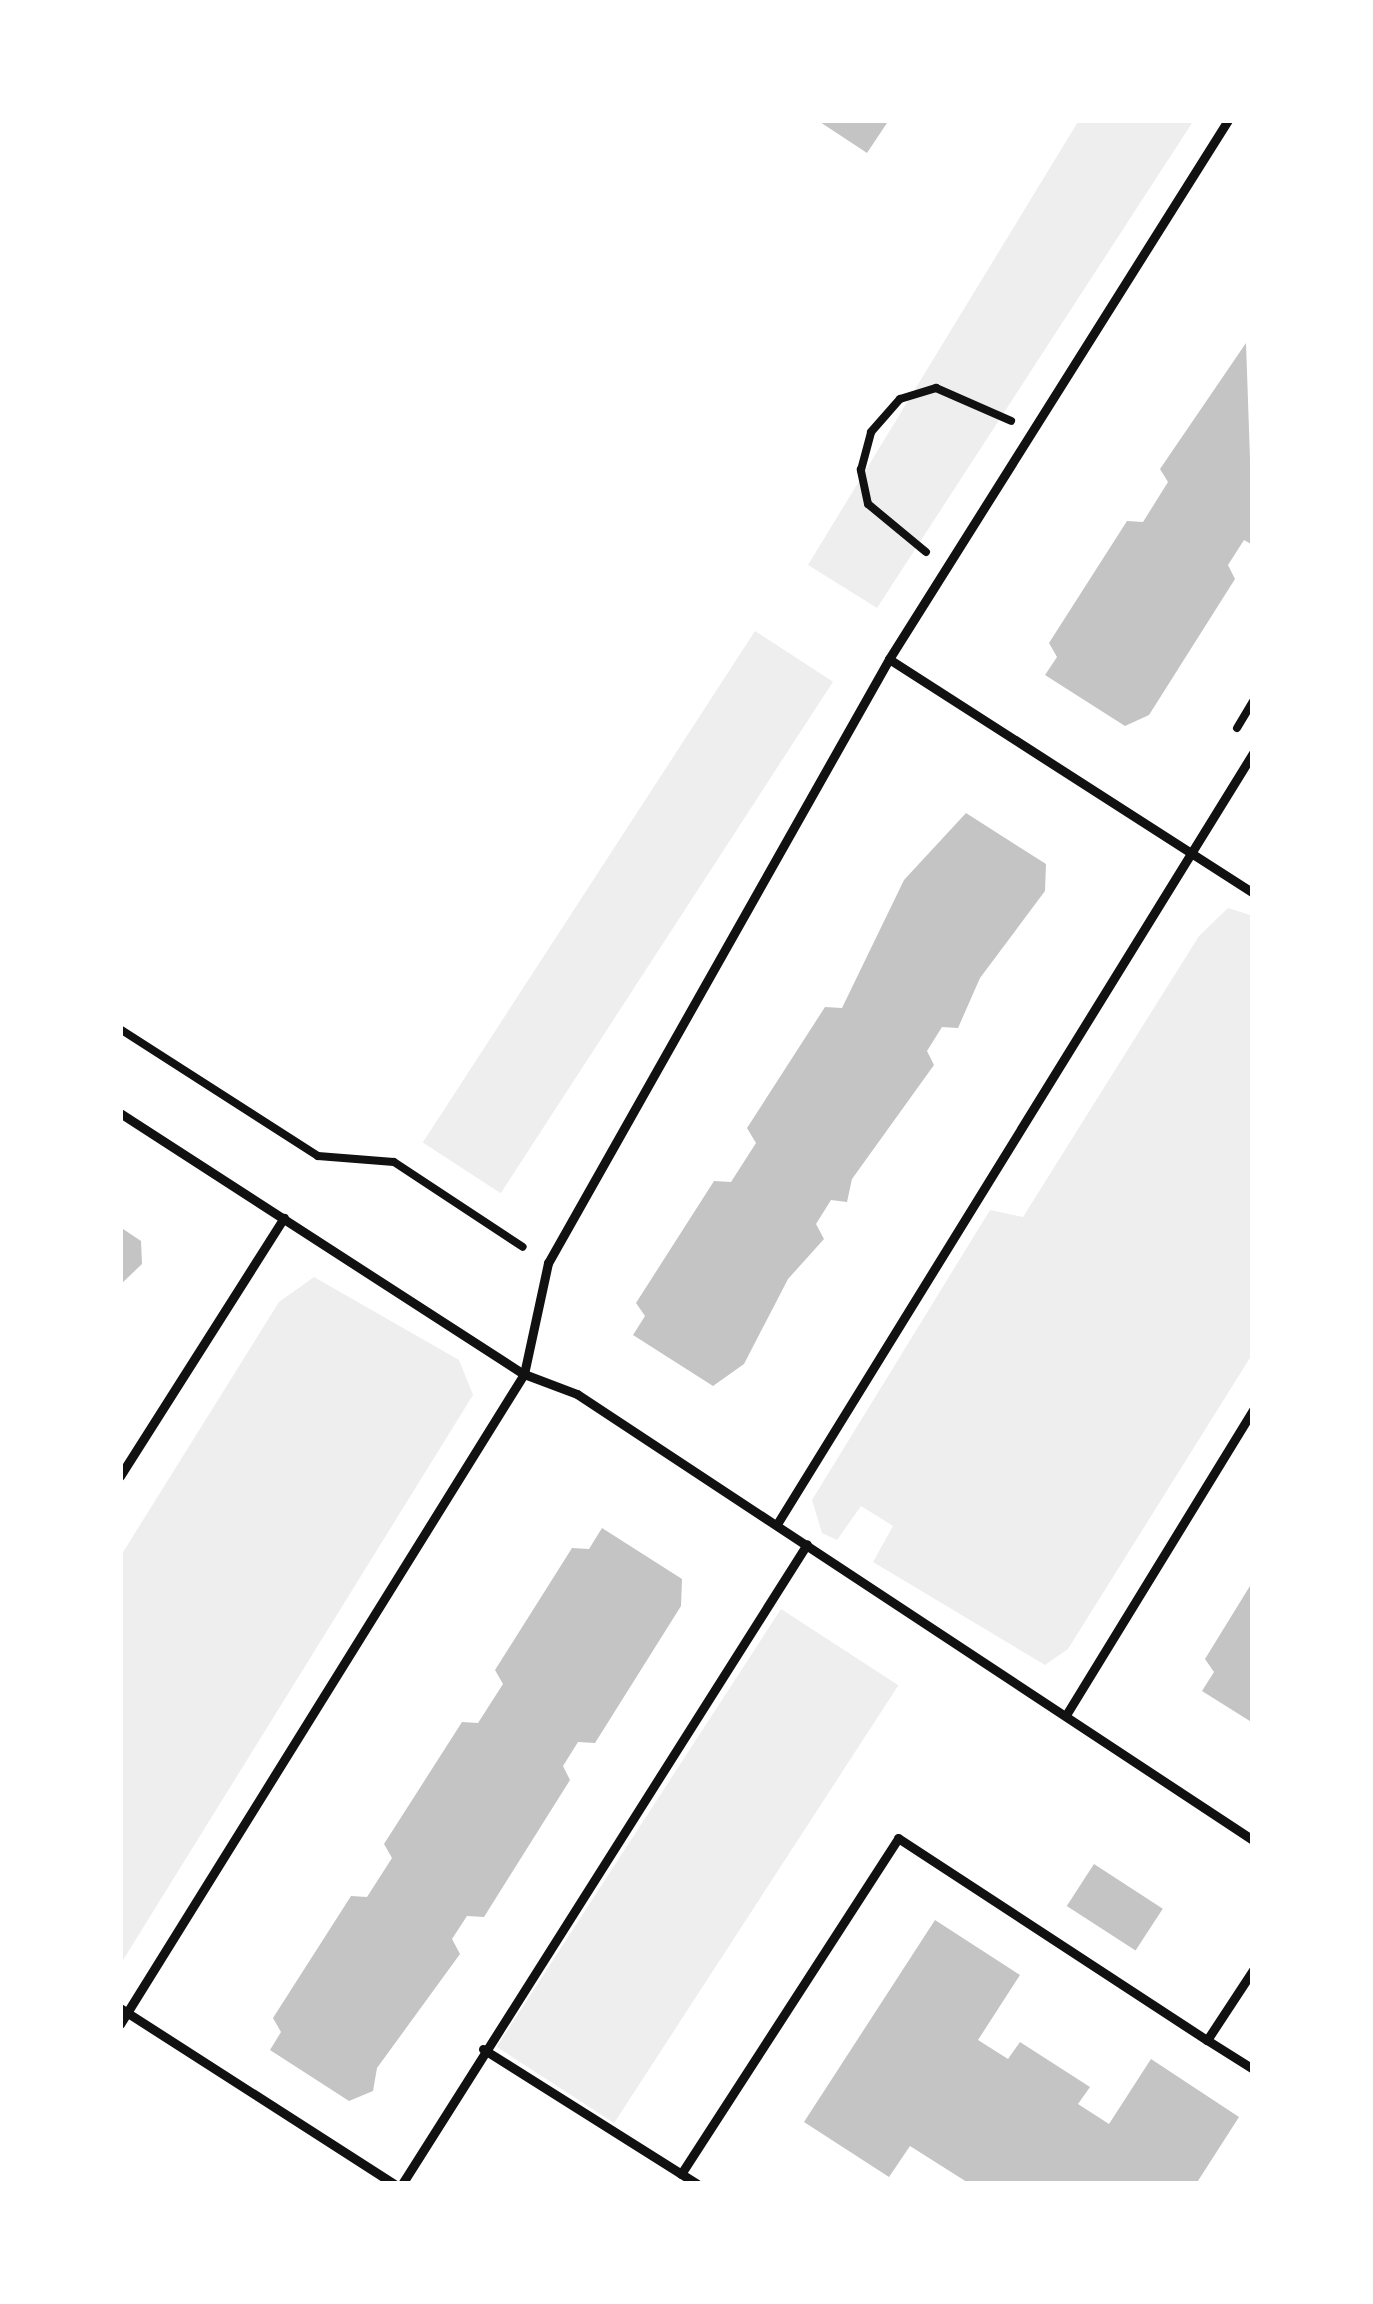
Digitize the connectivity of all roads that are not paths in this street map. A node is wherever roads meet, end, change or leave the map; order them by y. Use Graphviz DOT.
graph roads {
  1 [pos="1228,120"];
  2 [pos="889,659"];
  3 [pos="1253,753"];
  4 [pos="1191,854"];
  5 [pos="1253,893"];
  6 [pos="120,1113"];
  7 [pos="284,1218"];
  8 [pos="524,1374"];
  9 [pos="1253,1410"];
  10 [pos="120,1476"];
  11 [pos="777,1524"];
  12 [pos="806,1544"];
  13 [pos="1066,1715"];
  14 [pos="1253,1840"];
  15 [pos="1253,1970"];
  16 [pos="123,2010"];
  17 [pos="120,2024"];
  18 [pos="1208,2040"];
  19 [pos="483,2049"];
  20 [pos="1253,2069"];
  21 [pos="681,2174"];
  22 [pos="398,2184"];
  23 [pos="697,2184"];
  1 -- 2 [label="lane"];
  2 -- 4 [label="lane"];
  2 -- 8 [label="lane"];
  3 -- 4 [label="lane"];
  4 -- 5 [label="lane"];
  4 -- 11 [label="lane"];
  6 -- 7 [label="lane"];
  7 -- 8 [label="lane"];
  7 -- 10 [label="lane"];
  8 -- 11 [label="lane"];
  8 -- 16 [label="lane"];
  9 -- 13 [label="lane"];
  11 -- 12 [label="lane"];
  12 -- 13 [label="lane"];
  12 -- 19 [label="lane"];
  13 -- 14 [label="lane"];
  15 -- 18 [label="lane"];
  16 -- 17 [label="lane"];
  16 -- 22 [label="lane"];
  18 -- 20 [label="lane"];
  18 -- 21 [label="lane"];
  19 -- 21 [label="lane"];
  19 -- 22 [label="lane"];
  21 -- 23 [label="lane"];
}
